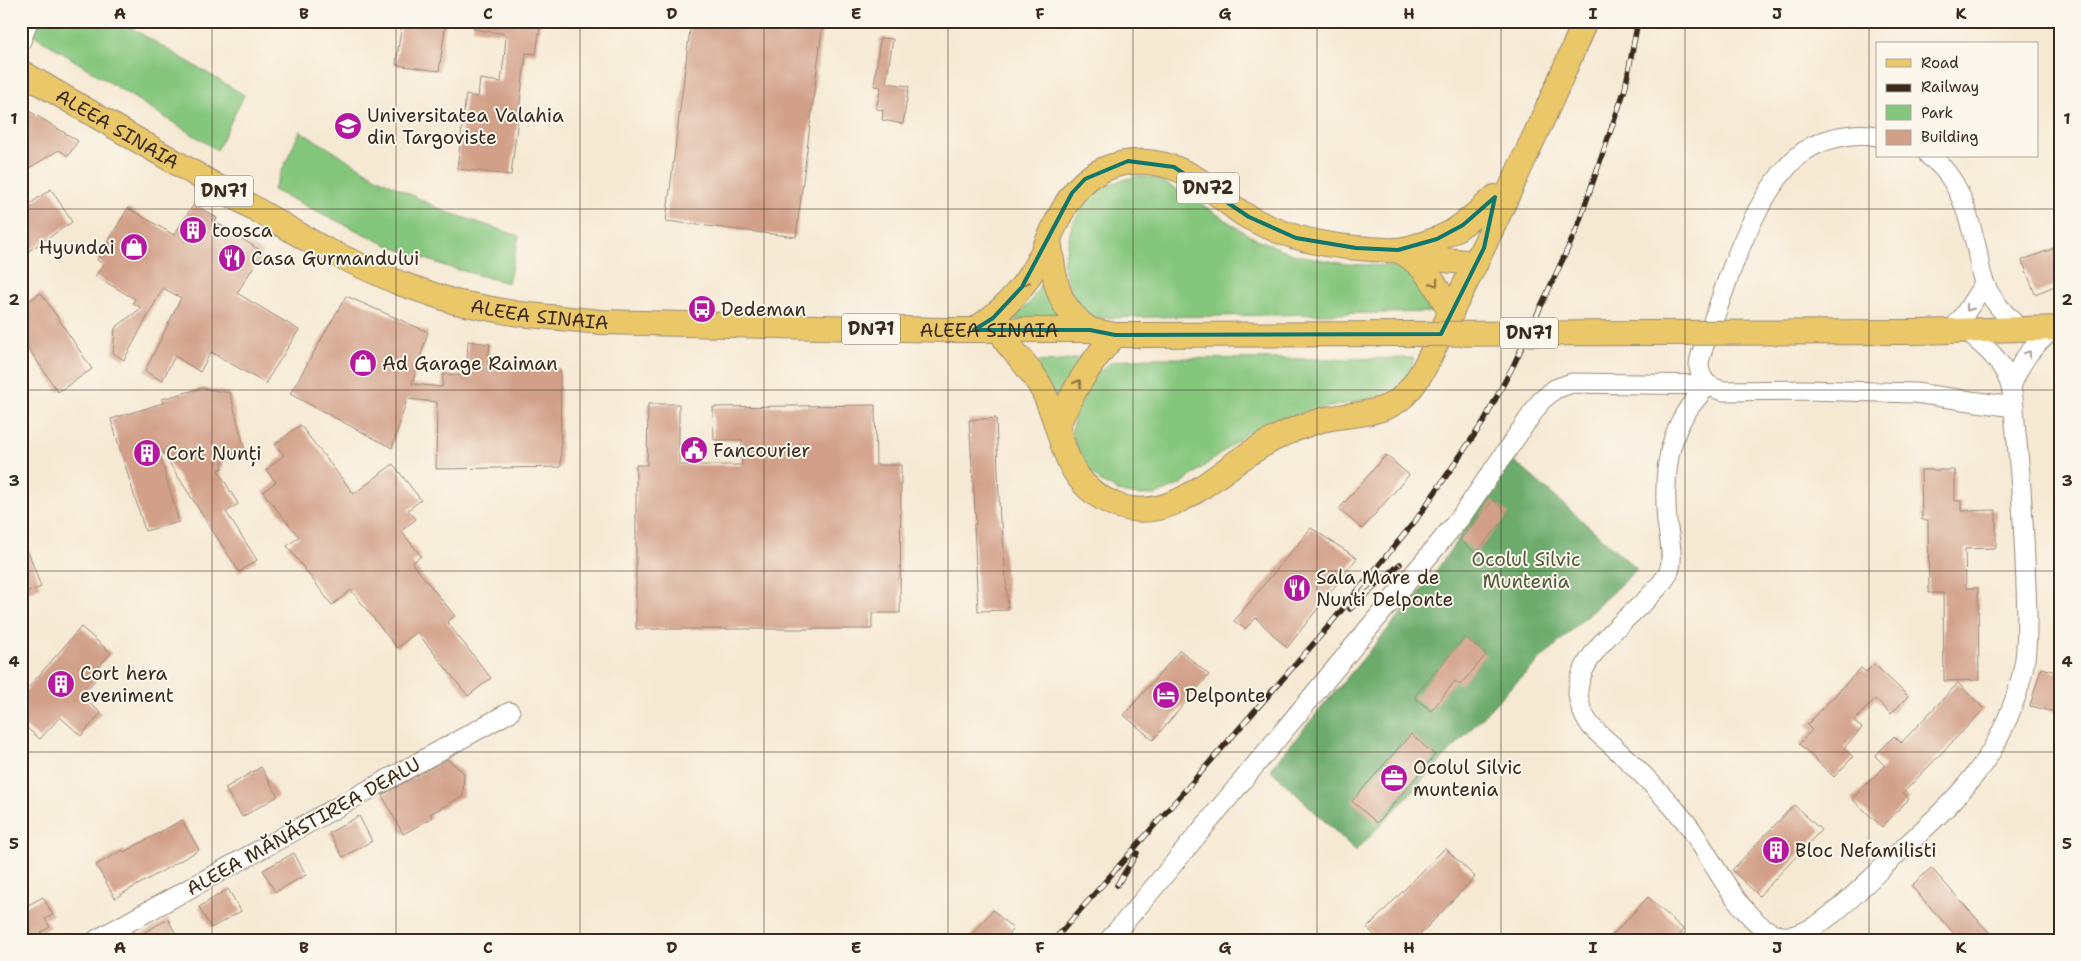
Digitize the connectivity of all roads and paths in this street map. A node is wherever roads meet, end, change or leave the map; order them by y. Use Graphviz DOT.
graph roads {
  1 [pos="28,21"];
  2 [pos="1570,21"];
  3 [pos="1584,21"];
  4 [pos="21,41"];
  5 [pos="21,72"];
  6 [pos="21,90"];
  7 [pos="1876,136"];
  8 [pos="1931,158"];
  9 [pos="1495,197"];
  10 [pos="1437,239"];
  11 [pos="1049,240"];
  12 [pos="1405,254"];
  13 [pos="1480,255"];
  14 [pos="1984,284"];
  15 [pos="1451,314"];
  16 [pos="2057,328"];
  17 [pos="2020,329"];
  18 [pos="974,330"];
  19 [pos="1090,330"];
  20 [pos="1958,331"];
  21 [pos="1115,335"];
  22 [pos="1006,342"];
  23 [pos="1708,385"];
  24 [pos="2011,386"];
  25 [pos="2013,407"];
  26 [pos="1057,427"];
  27 [pos="510,712"];
  28 [pos="96,940"];
  29 [pos="1109,940"];
  1 -- 4 [label="street"];
  2 -- 9 [label="main road, DN72"];
  3 -- 13 [label="main road, DN72"];
  5 -- 18 [label="main road, ALEEA SINAIA / DN71"];
  6 -- 22 [label="main road, ALEEA SINAIA"];
  7 -- 23 [label="street"];
  8 -- 14 [label="street"];
  9 -- 10 [label="main road, DN72"];
  9 -- 13 [label="main road, DN72"];
  10 -- 12 [label="main road, DN72"];
  10 -- 13 [label="main road, DN72"];
  11 -- 12 [label="main road, DN72"];
  11 -- 18 [label="main road, DN72, one-way"];
  11 -- 19 [label="main road"];
  12 -- 13 [label="main road, DN72"];
  12 -- 15 [label="main road, one-way"];
  13 -- 15 [label="main road, DN72"];
  14 -- 17 [label="street"];
  14 -- 20 [label="street, one-way"];
  15 -- 26 [label="main road, DN72"];
  16 -- 17 [label="main road, DN71"];
  24 -- 16 [label="street, one-way"];
  17 -- 20 [label="main road, DN71"];
  18 -- 19 [label="main road, ALEEA SINAIA"];
  19 -- 21 [label="main road, ALEEA SINAIA / DN71"];
  20 -- 21 [label="main road, ALEEA SINAIA / DN71, bridge"];
  20 -- 24 [label="street"];
  21 -- 22 [label="main road, ALEEA SINAIA"];
  26 -- 21 [label="main road, one-way"];
  22 -- 26 [label="main road, DN72"];
  23 -- 25 [label="street"];
  23 -- 25 [label="street"];
  23 -- 29 [label="street"];
  24 -- 25 [label="street"];
  27 -- 28 [label="street, ALEEA MĂNĂSTIREA DEALU"];
}
